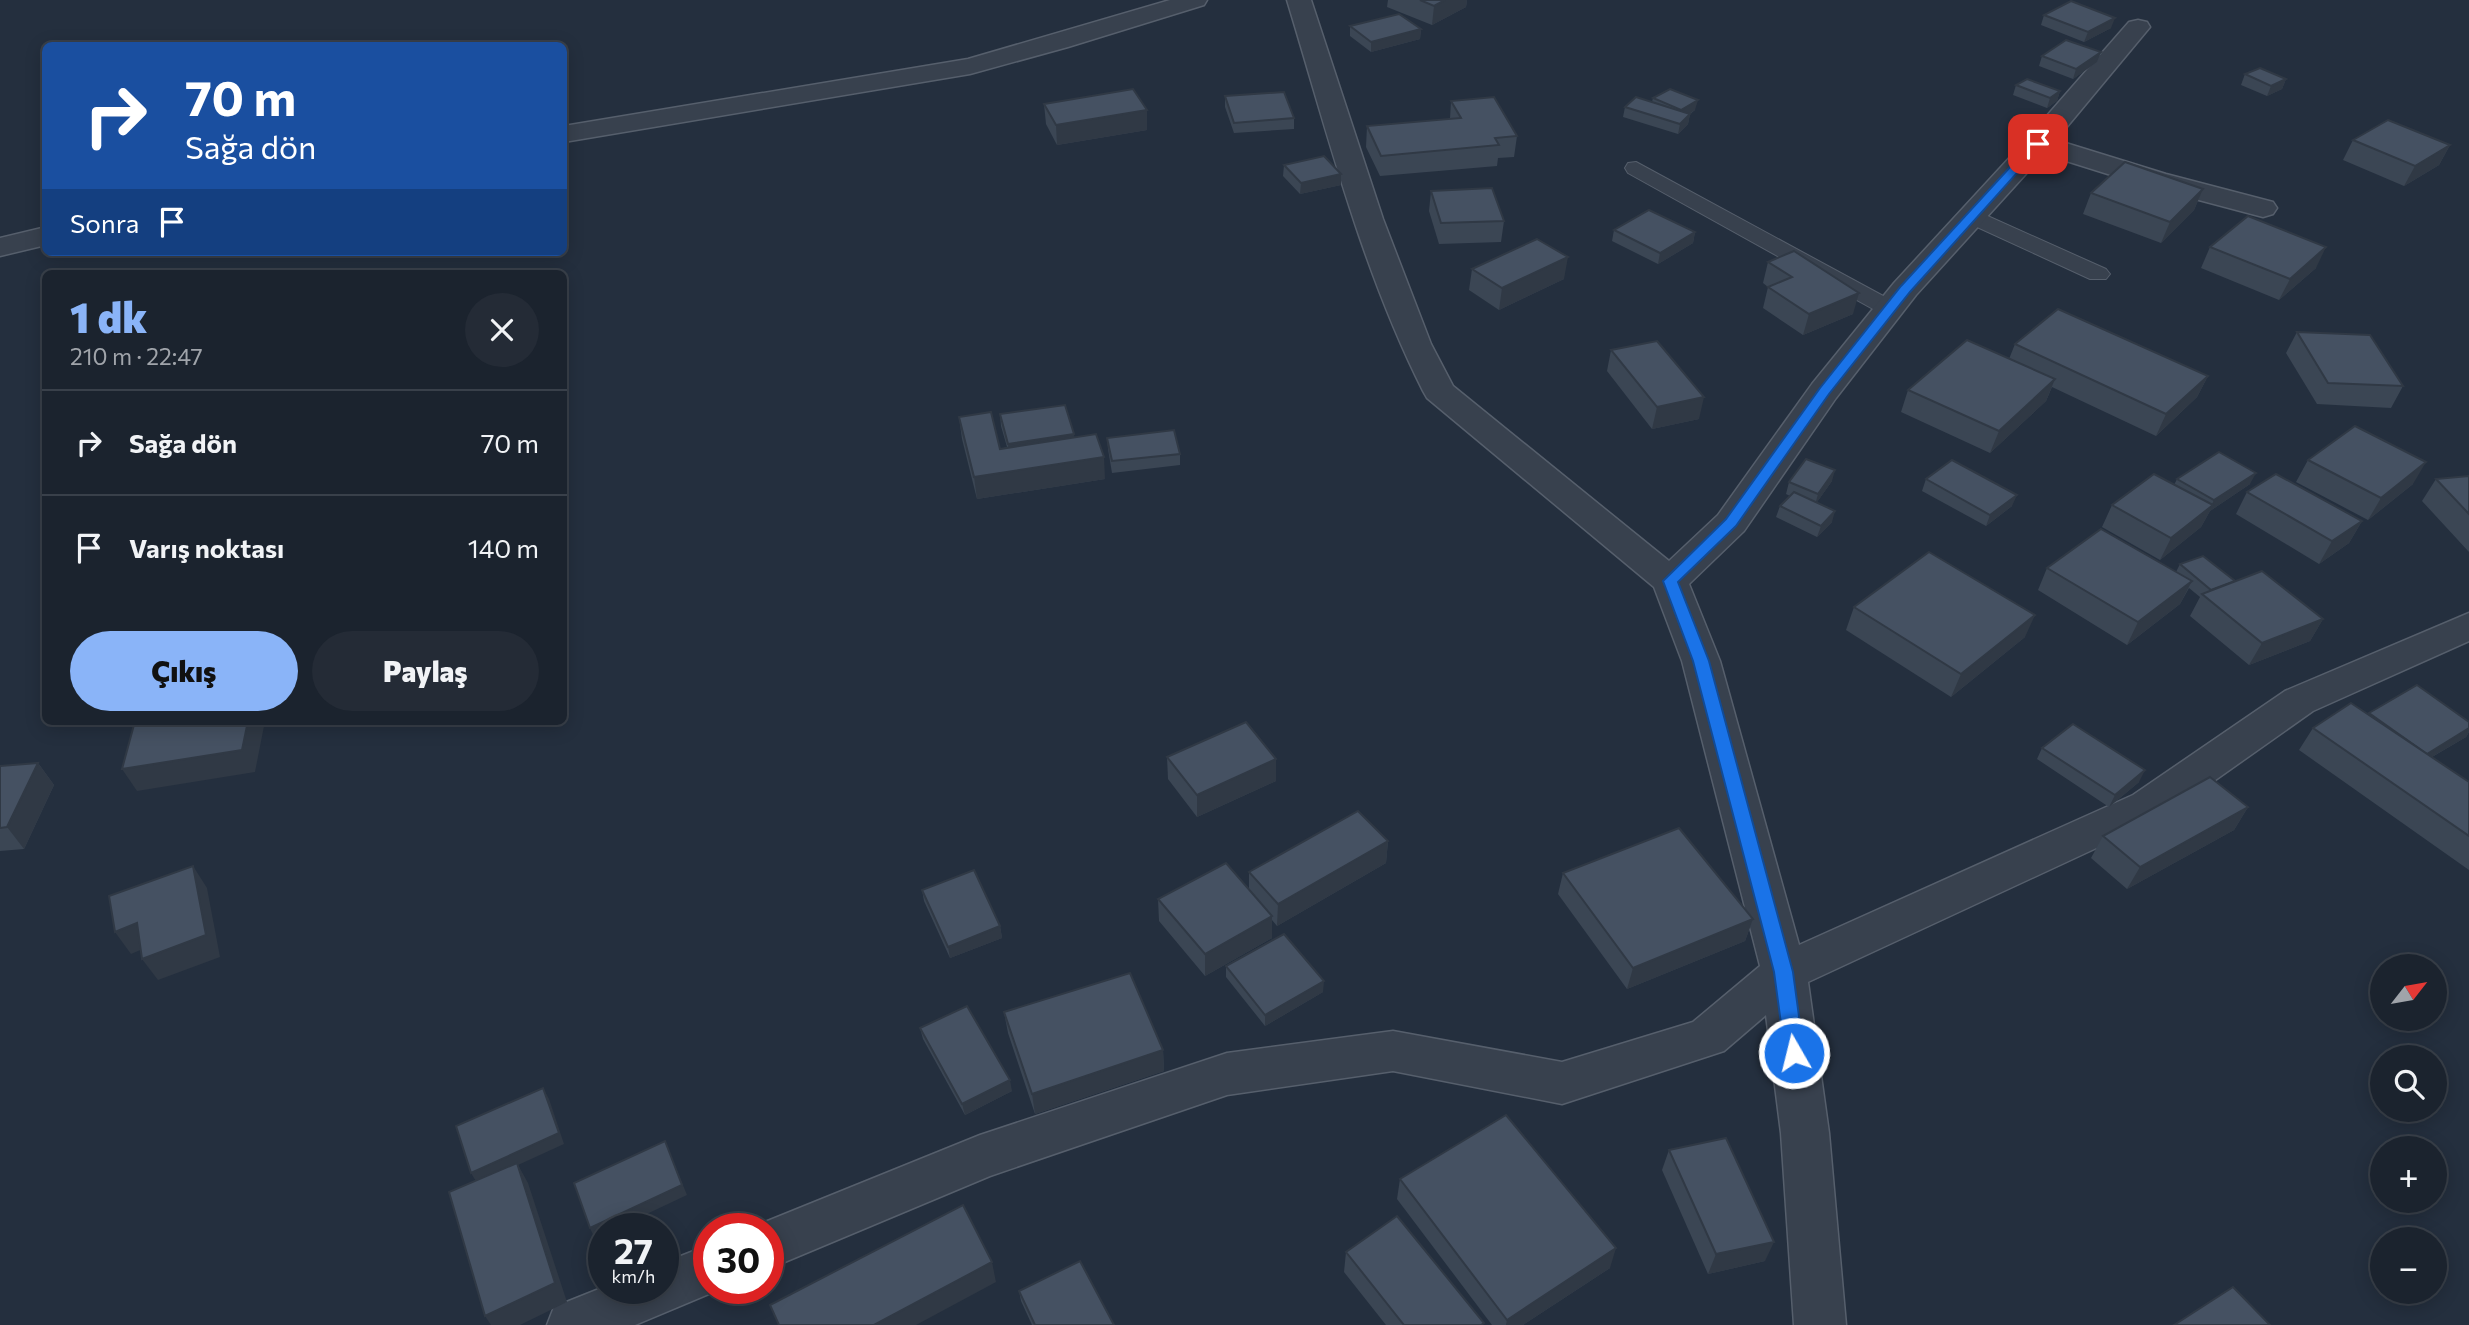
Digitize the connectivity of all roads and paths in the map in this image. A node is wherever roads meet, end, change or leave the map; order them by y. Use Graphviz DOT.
graph roads {
  1 [pos="1195,0"];
  2 [pos="1299,0"];
  3 [pos="2138,27"];
  4 [pos="567,133"];
  5 [pos="2038,144"];
  6 [pos="1636,168"];
  7 [pos="2263,208"];
  8 [pos="1972,216"];
  9 [pos="42,237"];
  10 [pos="0,247"];
  11 [pos="2098,274"];
  12 [pos="1890,309"];
  13 [pos="1670,581"];
  14 [pos="2469,626"];
  15 [pos="1784,972"];
  16 [pos="784,1237"];
  17 [pos="624,1304"];
  18 [pos="573,1325"];
  19 [pos="1820,1325"];
  1 -- 4 [label="street"];
  2 -- 13 [label="street"];
  3 -- 5 [label="street"];
  5 -- 7 [label="street"];
  5 -- 8 [label="street"];
  6 -- 12 [label="lane"];
  8 -- 11 [label="lane"];
  8 -- 12 [label="street"];
  9 -- 10 [label="street"];
  12 -- 13 [label="street"];
  13 -- 15 [label="street"];
  14 -- 15 [label="street"];
  15 -- 16 [label="street"];
  15 -- 19 [label="street"];
  17 -- 18 [label="street"];
}
